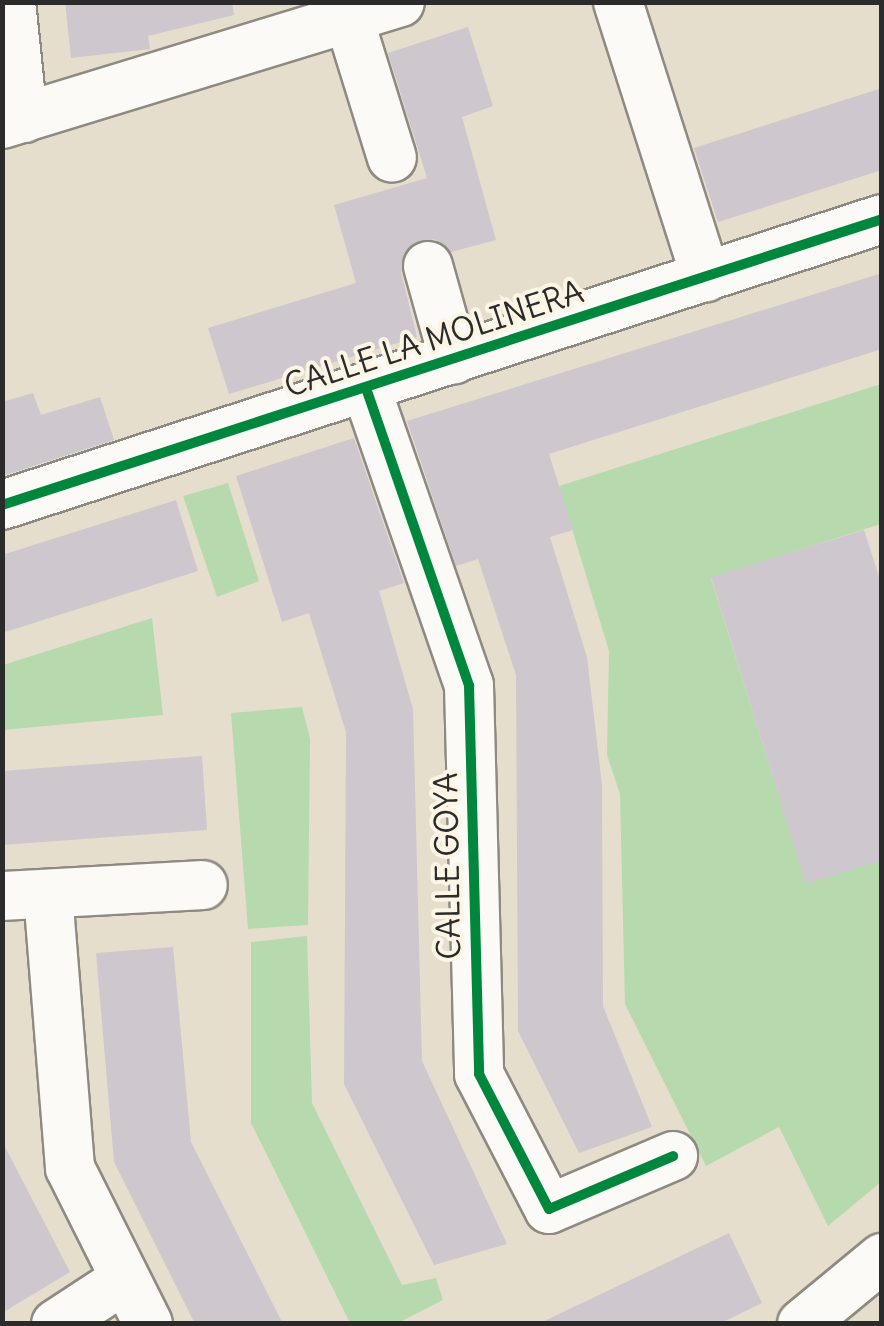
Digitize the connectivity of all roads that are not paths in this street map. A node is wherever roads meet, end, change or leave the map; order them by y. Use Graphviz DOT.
graph roads {
  1 [pos="11,2"];
  2 [pos="400,2"];
  3 [pos="633,6"];
  4 [pos="325,18"];
  5 [pos="12,121"];
  6 [pos="392,158"];
  7 [pos="882,219"];
  8 [pos="428,266"];
  9 [pos="706,277"];
  10 [pos="454,359"];
  11 [pos="366,388"];
  12 [pos="2,506"];
  13 [pos="203,885"];
  14 [pos="25,895"];
  15 [pos="673,1156"];
  16 [pos="882,1258"];
  17 [pos="125,1279"];
  18 [pos="56,1324"];
  19 [pos="148,1324"];
  20 [pos="802,1324"];
  1 -- 5 [label="street"];
  2 -- 4 [label="street"];
  3 -- 9 [label="street"];
  4 -- 5 [label="street"];
  4 -- 6 [label="street"];
  7 -- 9 [label="street, CALLE LA MOLINERA"];
  8 -- 10 [label="street"];
  9 -- 10 [label="street, CALLE LA MOLINERA"];
  10 -- 11 [label="street, CALLE LA MOLINERA"];
  11 -- 12 [label="street, CALLE LA MOLINERA"];
  11 -- 15 [label="street, CALLE GOYA"];
  13 -- 14 [label="street"];
  14 -- 17 [label="street"];
  16 -- 20 [label="street"];
  17 -- 18 [label="street"];
  17 -- 19 [label="street"];
}
